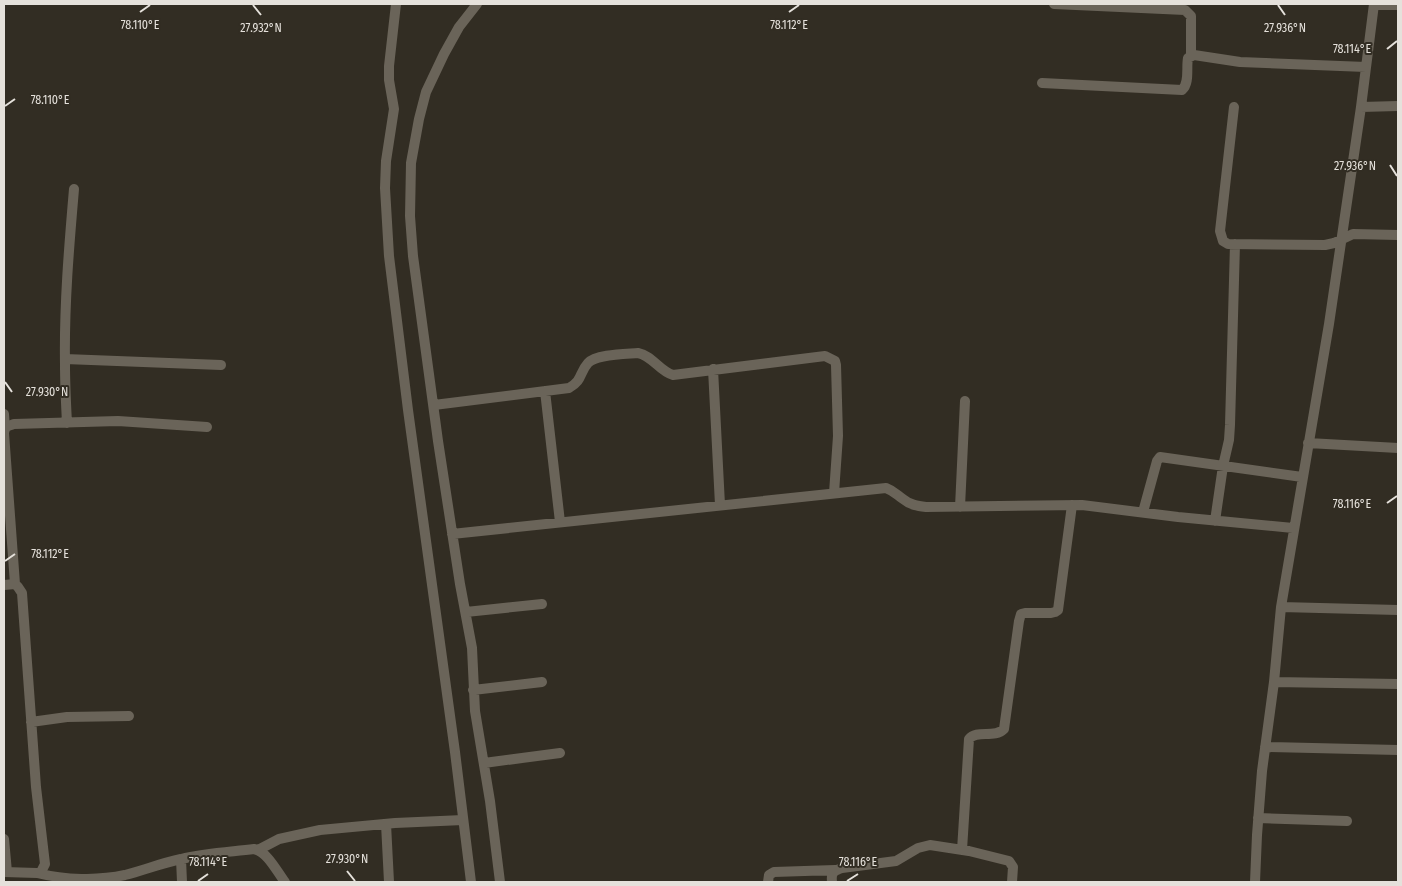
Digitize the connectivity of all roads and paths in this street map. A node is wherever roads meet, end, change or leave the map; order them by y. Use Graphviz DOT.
graph roads {
  1 [pos="396,4"];
  2 [pos="477,4"];
  3 [pos="1054,4"];
  4 [pos="1374,4"];
  5 [pos="1398,5"];
  6 [pos="1190,56"];
  7 [pos="1366,67"];
  8 [pos="1042,83"];
  9 [pos="1398,106"];
  10 [pos="1234,107"];
  11 [pos="1361,107"];
  12 [pos="74,189"];
  13 [pos="1398,234"];
  14 [pos="1341,240"];
  15 [pos="1235,244"];
  16 [pos="65,358"];
  17 [pos="220,366"];
  18 [pos="713,369"];
  19 [pos="545,391"];
  20 [pos="965,401"];
  21 [pos="434,405"];
  22 [pos="4,414"];
  23 [pos="67,423"];
  24 [pos="208,427"];
  25 [pos="5,428"];
  26 [pos="1308,443"];
  27 [pos="1398,448"];
  28 [pos="1223,466"];
  29 [pos="1302,477"];
  30 [pos="834,493"];
  31 [pos="720,505"];
  32 [pos="1072,505"];
  33 [pos="960,507"];
  34 [pos="1143,512"];
  35 [pos="1215,521"];
  36 [pos="560,522"];
  37 [pos="1293,528"];
  38 [pos="452,534"];
  39 [pos="9,584"];
  40 [pos="542,604"];
  41 [pos="1281,607"];
  42 [pos="1398,610"];
  43 [pos="466,612"];
  44 [pos="542,682"];
  45 [pos="1274,682"];
  46 [pos="1398,684"];
  47 [pos="473,690"];
  48 [pos="129,716"];
  49 [pos="31,722"];
  50 [pos="1265,748"];
  51 [pos="1398,750"];
  52 [pos="560,753"];
  53 [pos="484,763"];
  54 [pos="1258,818"];
  55 [pos="463,820"];
  56 [pos="1348,821"];
  57 [pos="386,824"];
  58 [pos="4,839"];
  59 [pos="258,850"];
  60 [pos="962,850"];
  61 [pos="181,859"];
  62 [pos="835,870"];
  63 [pos="5,872"];
  64 [pos="37,873"];
  65 [pos="182,882"];
  66 [pos="285,882"];
  67 [pos="389,882"];
  68 [pos="471,882"];
  69 [pos="500,882"];
  70 [pos="768,882"];
  71 [pos="832,882"];
  72 [pos="1012,882"];
  73 [pos="1255,882"];
  1 -- 55 [label="street"];
  2 -- 21 [label="street"];
  3 -- 6 [label="street"];
  4 -- 5 [label="street"];
  4 -- 7 [label="street"];
  6 -- 7 [label="street"];
  6 -- 8 [label="street"];
  7 -- 11 [label="street"];
  9 -- 11 [label="street"];
  10 -- 15 [label="street"];
  11 -- 14 [label="street"];
  12 -- 16 [label="street"];
  13 -- 14 [label="street"];
  14 -- 15 [label="street"];
  14 -- 26 [label="street"];
  15 -- 28 [label="street"];
  16 -- 17 [label="street"];
  16 -- 23 [label="street"];
  18 -- 19 [label="street"];
  18 -- 30 [label="street"];
  18 -- 31 [label="street"];
  19 -- 21 [label="street"];
  19 -- 36 [label="street"];
  20 -- 33 [label="street"];
  21 -- 38 [label="street"];
  22 -- 25 [label="street"];
  23 -- 24 [label="street"];
  23 -- 25 [label="street"];
  25 -- 39 [label="street"];
  26 -- 27 [label="street"];
  26 -- 29 [label="street"];
  28 -- 29 [label="street"];
  28 -- 34 [label="street"];
  28 -- 35 [label="street"];
  29 -- 37 [label="street"];
  30 -- 31 [label="street"];
  30 -- 33 [label="street"];
  31 -- 36 [label="street"];
  32 -- 33 [label="street"];
  32 -- 34 [label="street"];
  32 -- 60 [label="street"];
  34 -- 35 [label="street"];
  35 -- 37 [label="street"];
  36 -- 38 [label="street"];
  37 -- 41 [label="street"];
  38 -- 43 [label="street"];
  39 -- 49 [label="street"];
  40 -- 43 [label="street"];
  41 -- 42 [label="street"];
  41 -- 45 [label="street"];
  43 -- 47 [label="street"];
  44 -- 47 [label="street"];
  45 -- 46 [label="street"];
  45 -- 50 [label="street"];
  47 -- 53 [label="street"];
  48 -- 49 [label="street"];
  49 -- 64 [label="street"];
  50 -- 51 [label="street"];
  50 -- 54 [label="street"];
  52 -- 53 [label="street"];
  53 -- 69 [label="street"];
  54 -- 56 [label="street"];
  54 -- 73 [label="street"];
  55 -- 57 [label="street"];
  55 -- 68 [label="street"];
  57 -- 59 [label="street"];
  57 -- 67 [label="street"];
  58 -- 63 [label="street"];
  59 -- 61 [label="street"];
  59 -- 66 [label="street"];
  60 -- 62 [label="street"];
  60 -- 72 [label="street"];
  61 -- 64 [label="street"];
  61 -- 65 [label="street"];
  62 -- 70 [label="street"];
  62 -- 71 [label="street"];
  63 -- 64 [label="street"];
}
